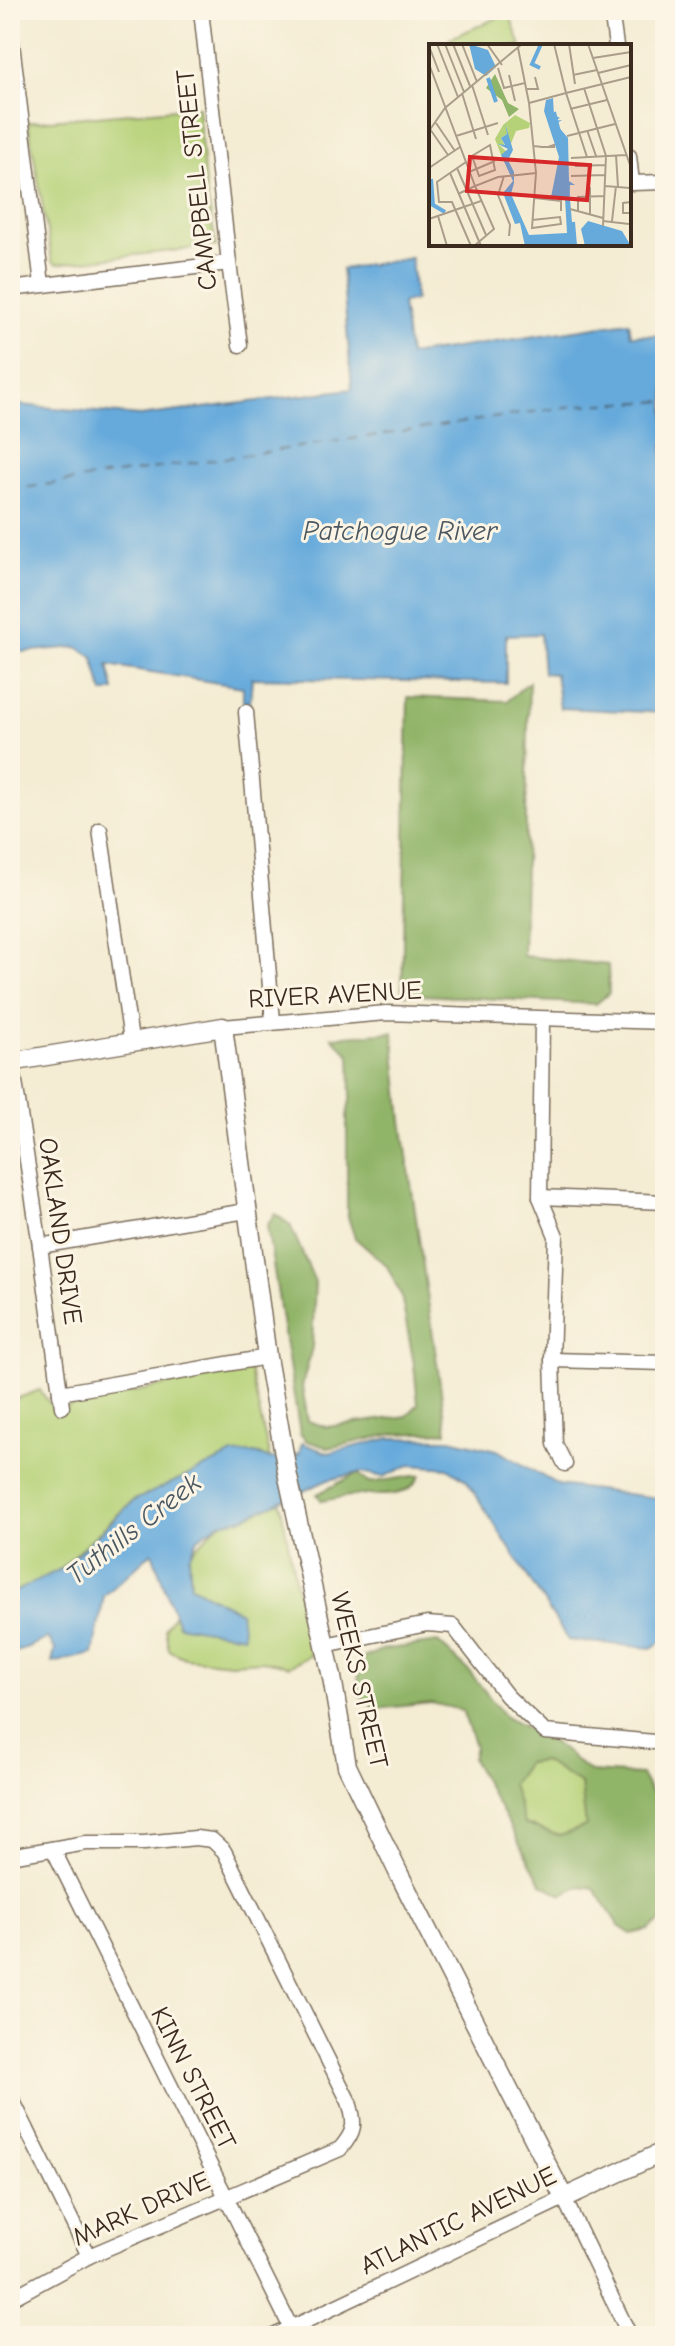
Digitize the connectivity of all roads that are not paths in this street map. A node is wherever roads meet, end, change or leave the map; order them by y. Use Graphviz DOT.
graph roads {
  1 [pos="201,10"];
  2 [pos="611,10"];
  3 [pos="10,28"];
  4 [pos="616,44"];
  5 [pos="631,174"];
  6 [pos="665,182"];
  7 [pos="229,263"];
  8 [pos="42,284"];
  9 [pos="10,289"];
  10 [pos="240,345"];
  11 [pos="246,712"];
  12 [pos="100,830"];
  13 [pos="542,1019"];
  14 [pos="273,1021"];
  15 [pos="665,1022"];
  16 [pos="223,1027"];
  17 [pos="131,1040"];
  18 [pos="11,1062"];
  19 [pos="540,1197"];
  20 [pos="665,1202"];
  21 [pos="246,1211"];
  22 [pos="40,1246"];
  23 [pos="267,1357"];
  24 [pos="552,1360"];
  25 [pos="665,1363"];
  26 [pos="565,1464"];
  27 [pos="325,1645"];
  28 [pos="665,1743"];
  29 [pos="53,1849"];
  30 [pos="10,1856"];
  31 [pos="10,2095"];
  32 [pos="665,2151"];
  33 [pos="226,2196"];
  34 [pos="564,2198"];
  35 [pos="89,2256"];
  36 [pos="10,2299"];
  37 [pos="291,2328"];
  38 [pos="274,2336"];
  39 [pos="630,2336"];
  1 -- 7 [label="street, CAMPBELL STREET"];
  2 -- 4 [label="street"];
  3 -- 8 [label="street"];
  5 -- 6 [label="street"];
  7 -- 8 [label="street"];
  7 -- 10 [label="street, CAMPBELL STREET"];
  8 -- 9 [label="street"];
  11 -- 14 [label="street"];
  12 -- 17 [label="street"];
  13 -- 14 [label="street, RIVER AVENUE"];
  13 -- 15 [label="street, RIVER AVENUE"];
  13 -- 19 [label="street"];
  14 -- 16 [label="street, RIVER AVENUE"];
  16 -- 17 [label="main road, RIVER AVENUE"];
  16 -- 21 [label="main road, WEEKS STREET"];
  17 -- 18 [label="main road, RIVER AVENUE"];
  18 -- 22 [label="street, OAKLAND DRIVE"];
  19 -- 20 [label="street"];
  19 -- 24 [label="street"];
  21 -- 22 [label="street"];
  21 -- 23 [label="main road, WEEKS STREET"];
  22 -- 23 [label="street, OAKLAND DRIVE"];
  23 -- 27 [label="main road, WEEKS STREET"];
  24 -- 25 [label="street"];
  24 -- 26 [label="street"];
  27 -- 28 [label="street"];
  27 -- 34 [label="main road, WEEKS STREET"];
  29 -- 30 [label="street"];
  29 -- 33 [label="street, KINN STREET"];
  29 -- 33 [label="street, MARK DRIVE"];
  31 -- 35 [label="street"];
  32 -- 34 [label="main road, ATLANTIC AVENUE"];
  33 -- 35 [label="street, MARK DRIVE"];
  33 -- 37 [label="street, KINN STREET"];
  34 -- 37 [label="street, ATLANTIC AVENUE"];
  34 -- 39 [label="street, WEEKS STREET"];
  35 -- 36 [label="street, MARK DRIVE"];
  37 -- 38 [label="street, ATLANTIC AVENUE"];
}
